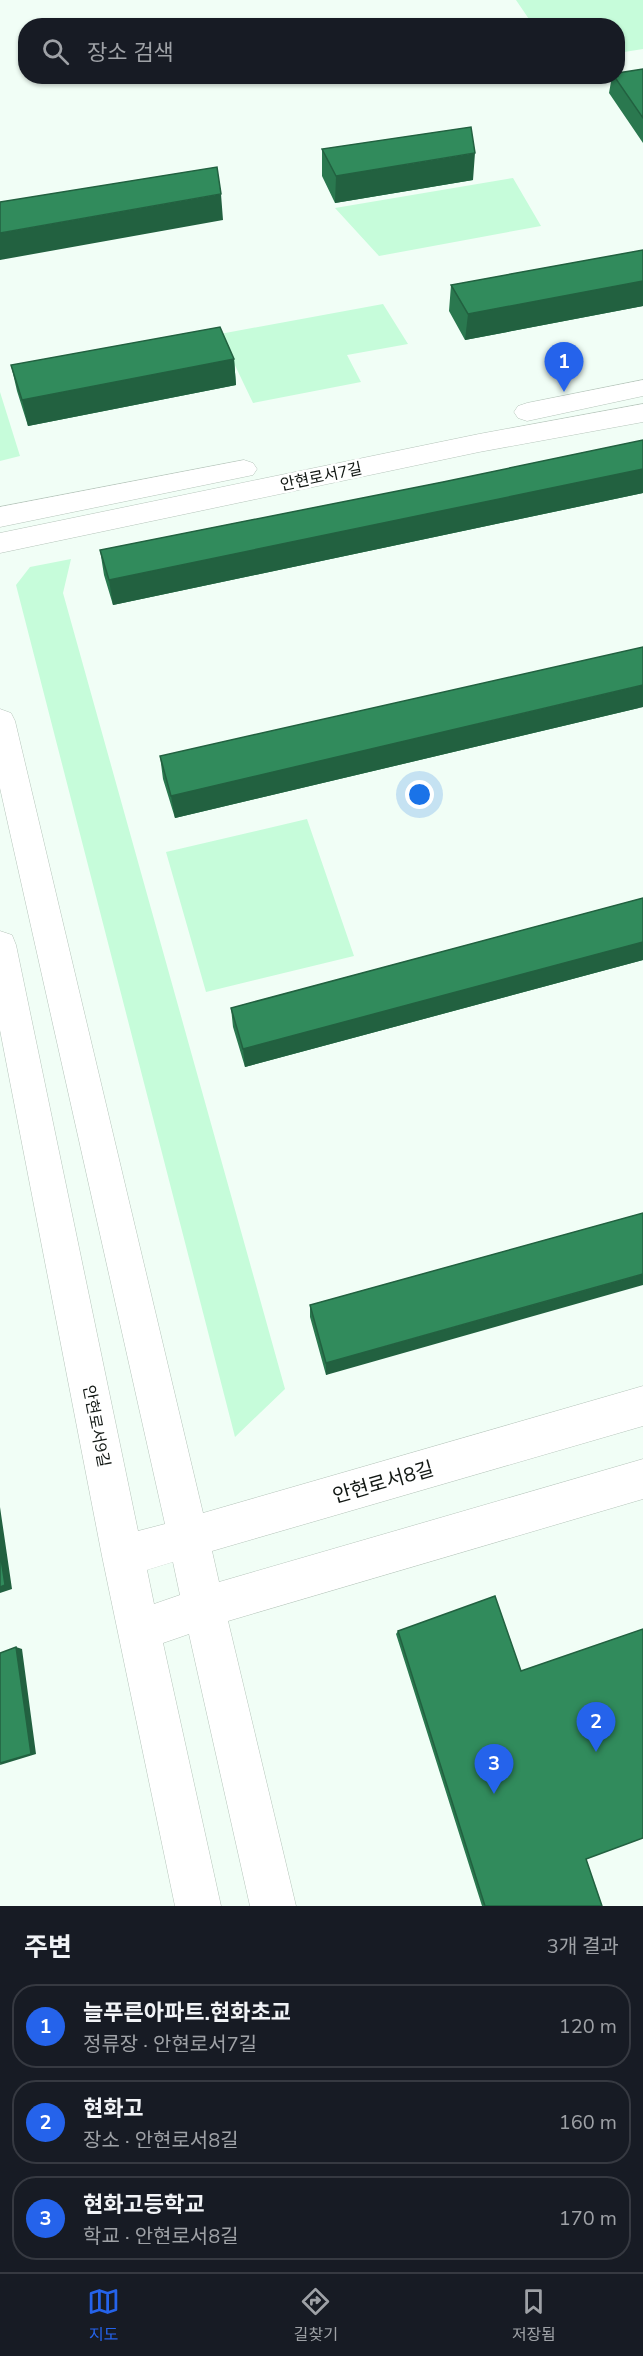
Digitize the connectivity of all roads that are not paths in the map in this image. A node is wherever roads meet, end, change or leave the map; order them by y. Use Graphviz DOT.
graph roads {
  1 [pos="643,388"];
  2 [pos="643,413"];
  3 [pos="477,434"];
  4 [pos="0,517"];
  5 [pos="0,543"];
  6 [pos="0,721"];
  7 [pos="6,780"];
  8 [pos="0,945"];
  9 [pos="643,1406"];
  10 [pos="643,1479"];
  11 [pos="188,1536"];
  12 [pos="123,1556"];
  13 [pos="203,1608"];
  14 [pos="140,1630"];
  15 [pos="198,1906"];
  16 [pos="273,1906"];
  1 -- 3 [label="street, 안현로서7길"];
  2 -- 3 [label="street, 안현로서7길"];
  3 -- 4 [label="street, 안현로서7길"];
  3 -- 5 [label="street, 안현로서7길"];
  6 -- 7 [label="street"];
  7 -- 11 [label="street"];
  8 -- 12 [label="street, 안현로서9길"];
  9 -- 11 [label="street, 안현로서8길"];
  10 -- 13 [label="street"];
  11 -- 12 [label="street, 안현로서8길"];
  11 -- 13 [label="street"];
  12 -- 14 [label="street, 안현로서9길"];
  13 -- 14 [label="street"];
  13 -- 16 [label="street"];
  14 -- 15 [label="street, 안현로서9길"];
}
